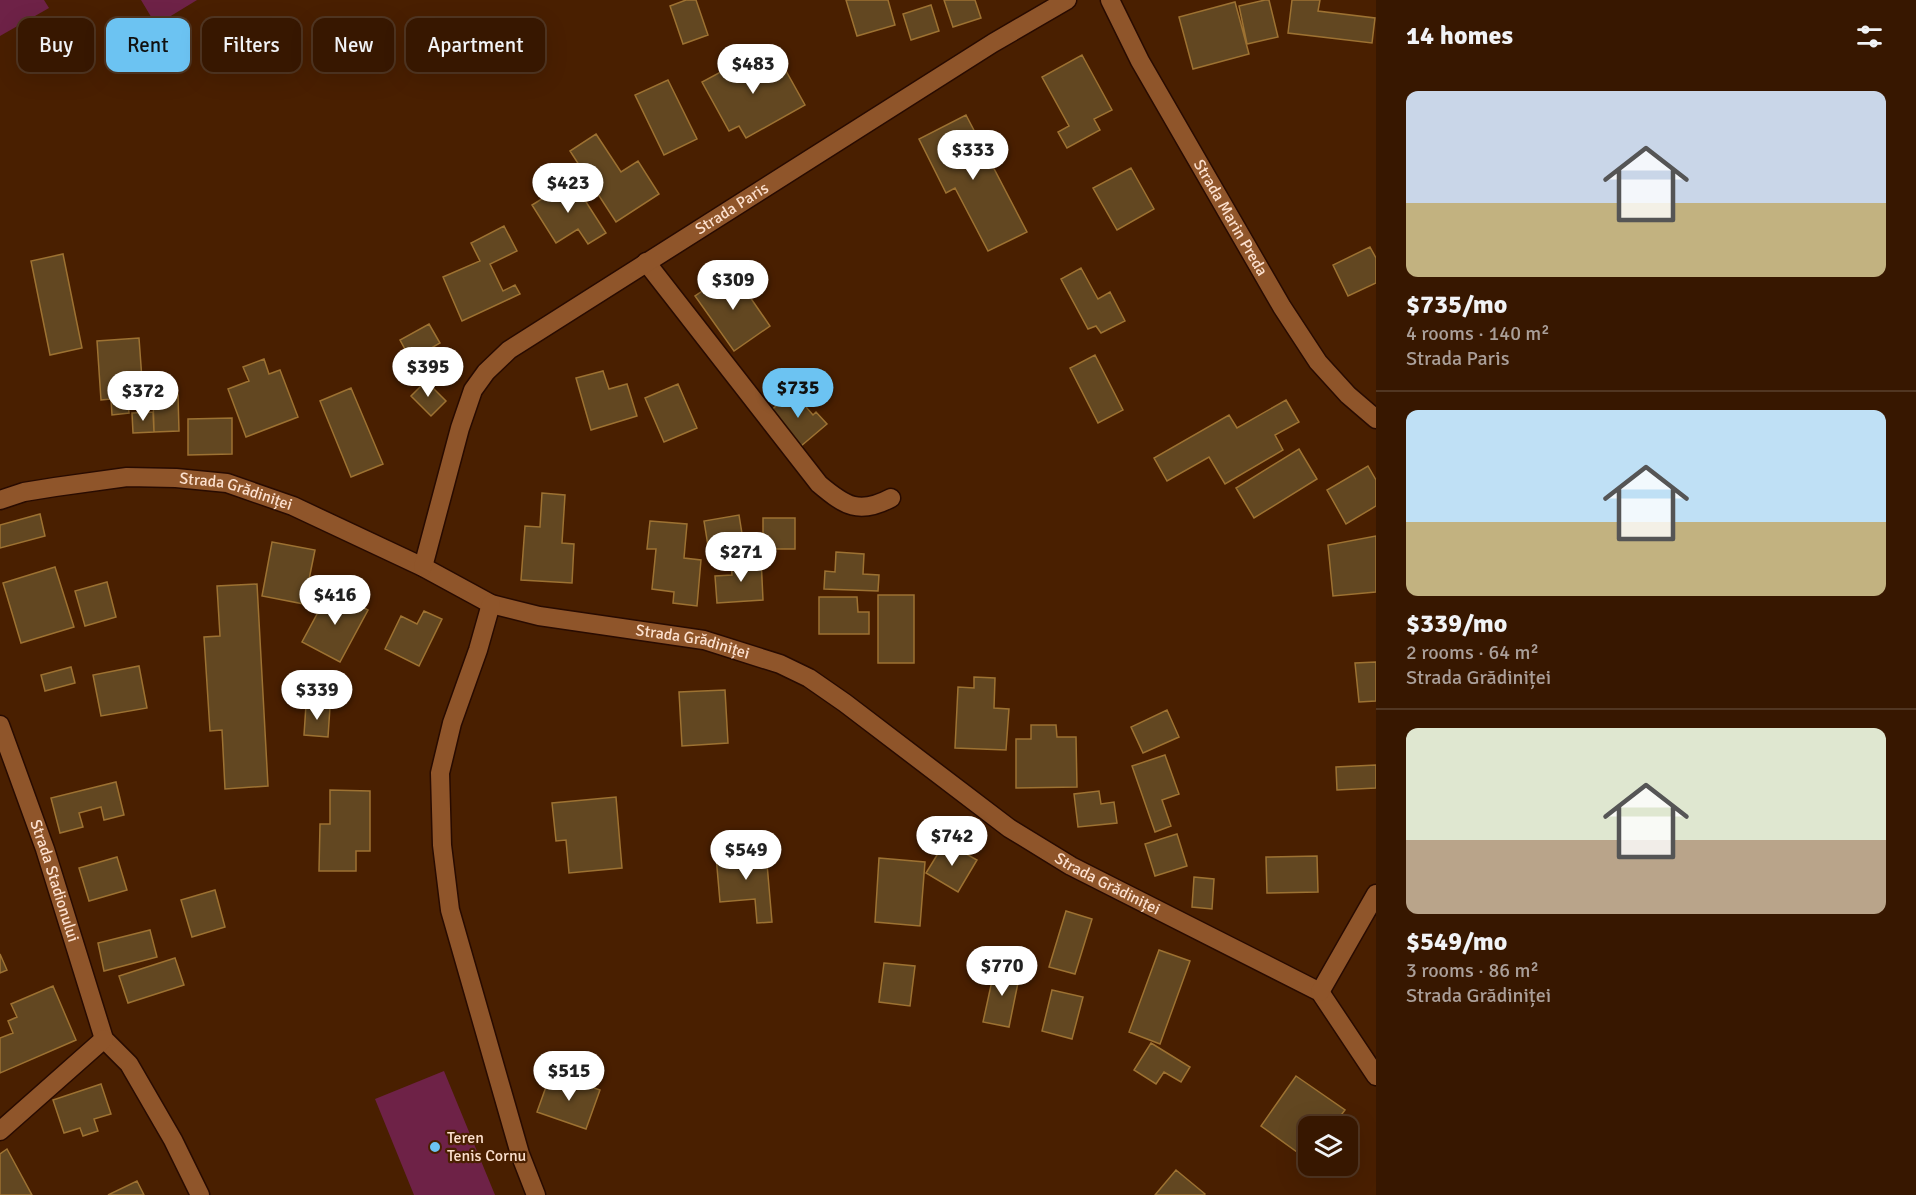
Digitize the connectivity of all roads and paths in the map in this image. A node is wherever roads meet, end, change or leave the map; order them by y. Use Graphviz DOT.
graph roads {
  1 [pos="1066,0"];
  2 [pos="1110,0"];
  3 [pos="646,262"];
  4 [pos="1376,419"];
  5 [pos="891,498"];
  6 [pos="0,500"];
  7 [pos="423,567"];
  8 [pos="491,604"];
  9 [pos="0,725"];
  10 [pos="1376,894"];
  11 [pos="1320,992"];
  12 [pos="104,1039"];
  13 [pos="1376,1076"];
  14 [pos="0,1131"];
  15 [pos="200,1195"];
  16 [pos="536,1195"];
  1 -- 3 [label="street, Strada Paris"];
  2 -- 4 [label="street, Strada Marin Preda"];
  3 -- 5 [label="street"];
  3 -- 7 [label="street, Strada Paris"];
  6 -- 7 [label="street, Strada Grădiniței"];
  7 -- 8 [label="street, Strada Grădiniței"];
  8 -- 11 [label="street, Strada Grădiniței"];
  8 -- 16 [label="street"];
  9 -- 12 [label="street, Strada Stadionului"];
  10 -- 11 [label="street"];
  11 -- 13 [label="street"];
  12 -- 14 [label="street"];
  12 -- 15 [label="street, Strada Stadionului"];
}
